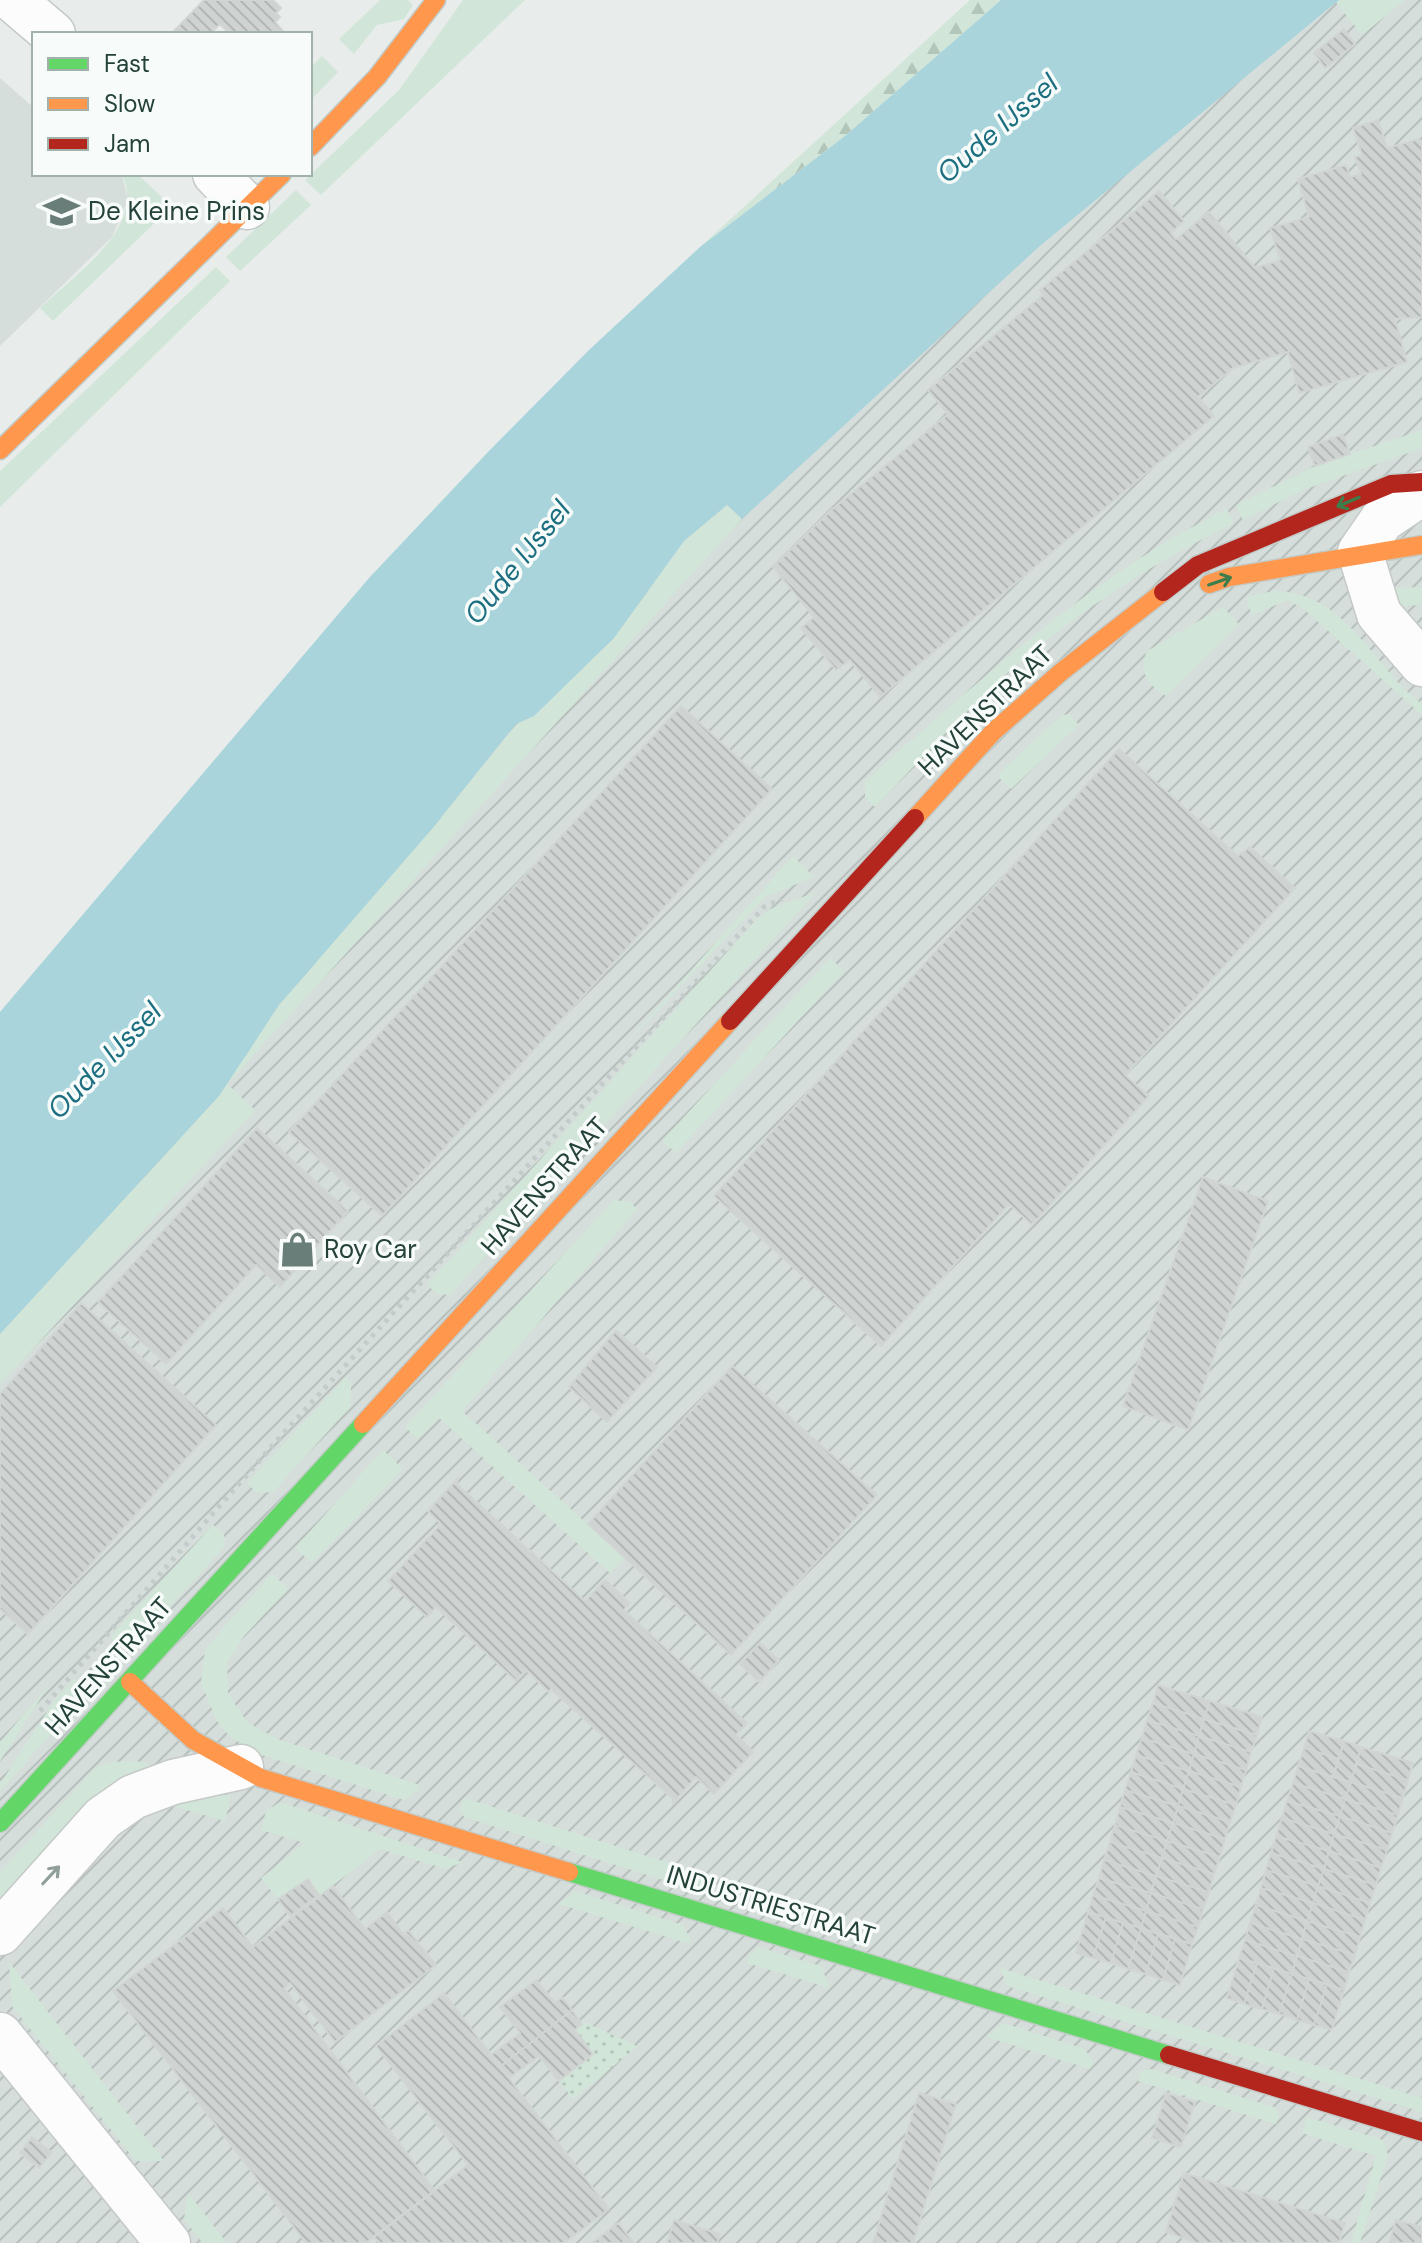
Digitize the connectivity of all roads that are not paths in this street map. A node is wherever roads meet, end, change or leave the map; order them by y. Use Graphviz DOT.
graph roads {
  1 [pos="13,0"];
  2 [pos="436,0"];
  3 [pos="51,32"];
  4 [pos="312,145"];
  5 [pos="217,176"];
  6 [pos="280,176"];
  7 [pos="247,207"];
  8 [pos="0,450"];
  9 [pos="1422,482"];
  10 [pos="1422,493"];
  11 [pos="1422,545"];
  12 [pos="1360,552"];
  13 [pos="1147,608"];
  14 [pos="1422,664"];
  15 [pos="130,1682"];
  16 [pos="241,1767"];
  17 [pos="0,1823"];
  18 [pos="0,1933"];
  19 [pos="0,2035"];
  20 [pos="1422,2132"];
  21 [pos="168,2243"];
  1 -- 3 [label="street"];
  2 -- 4 [label="street"];
  5 -- 7 [label="street"];
  6 -- 7 [label="street"];
  7 -- 8 [label="street"];
  9 -- 13 [label="street, HAVENSTRAAT, one-way"];
  10 -- 12 [label="street"];
  11 -- 12 [label="street, HAVENSTRAAT"];
  13 -- 12 [label="street, HAVENSTRAAT, one-way"];
  12 -- 14 [label="street"];
  13 -- 15 [label="street, HAVENSTRAAT"];
  15 -- 16 [label="street, INDUSTRIESTRAAT"];
  15 -- 17 [label="street, HAVENSTRAAT"];
  18 -- 16 [label="street, one-way"];
  16 -- 20 [label="street, INDUSTRIESTRAAT"];
  19 -- 21 [label="street"];
}
